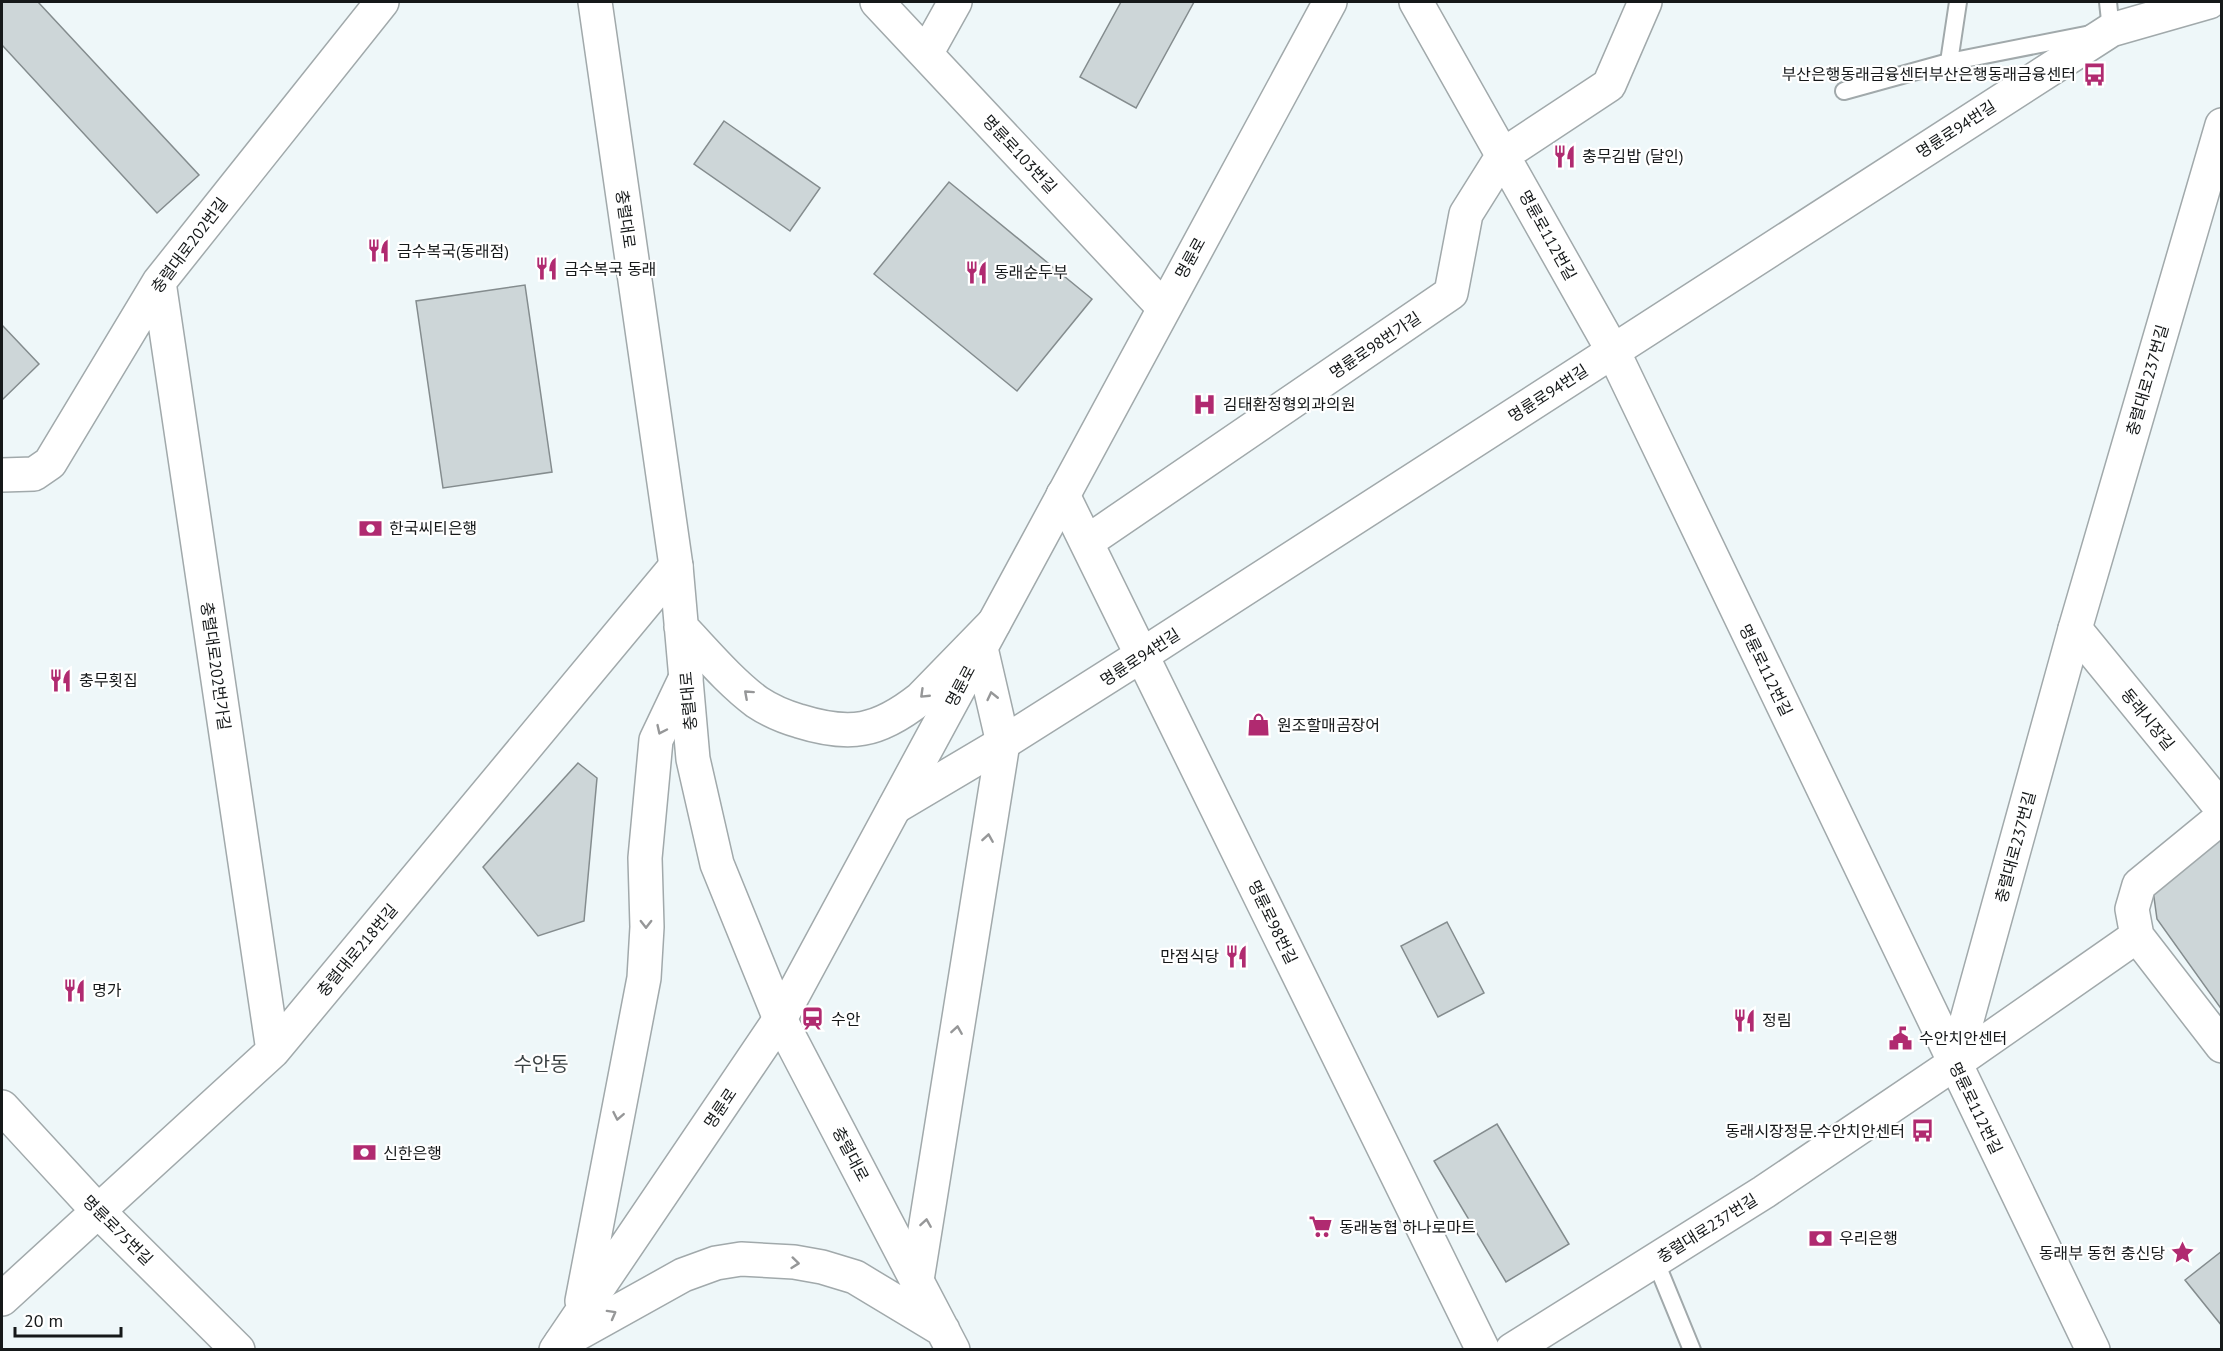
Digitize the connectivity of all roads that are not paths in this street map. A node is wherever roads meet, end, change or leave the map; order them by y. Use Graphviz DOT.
graph roads {
  1 [pos="382,2"];
  2 [pos="595,2"];
  3 [pos="877,2"];
  4 [pos="955,2"];
  5 [pos="1330,2"];
  6 [pos="1416,2"];
  7 [pos="1645,2"];
  8 [pos="1958,2"];
  9 [pos="2209,2"];
  10 [pos="2109,16"];
  11 [pos="926,54"];
  12 [pos="1949,62"];
  13 [pos="1844,91"];
  14 [pos="2222,125"];
  15 [pos="1503,155"];
  16 [pos="159,282"];
  17 [pos="1163,307"];
  18 [pos="1614,351"];
  19 [pos="2,475"];
  20 [pos="1064,495"];
  21 [pos="1087,542"];
  22 [pos="676,566"];
  23 [pos="681,627"];
  24 [pos="2075,629"];
  25 [pos="987,635"];
  26 [pos="1142,656"];
  27 [pos="686,677"];
  28 [pos="1003,743"];
  29 [pos="895,807"];
  30 [pos="2222,808"];
  31 [pos="2222,817"];
  32 [pos="2137,936"];
  33 [pos="780,1019"];
  34 [pos="2222,1046"];
  35 [pos="273,1051"];
  36 [pos="1955,1064"];
  37 [pos="2,1107"];
  38 [pos="98,1211"];
  39 [pos="1655,1260"];
  40 [pos="917,1281"];
  41 [pos="2,1299"];
  42 [pos="580,1315"];
  43 [pos="948,1340"];
  44 [pos="559,1346"];
  45 [pos="238,1350"];
  46 [pos="1483,1350"];
  47 [pos="1512,1350"];
  48 [pos="1692,1350"];
  49 [pos="2093,1350"];
  1 -- 16 [label="street, 충렬대로202번길"];
  2 -- 22 [label="street, 충렬대로"];
  3 -- 11 [label="street, 명륜로103번길"];
  4 -- 11 [label="street"];
  5 -- 17 [label="street, 명륜로"];
  6 -- 15 [label="street, 명륜로112번길"];
  7 -- 15 [label="street"];
  8 -- 12 [label="lane"];
  9 -- 10 [label="street, 명륜로94번길"];
  10 -- 12 [label="lane"];
  10 -- 18 [label="street, 명륜로94번길"];
  11 -- 17 [label="street, 명륜로103번길"];
  12 -- 13 [label="lane"];
  14 -- 24 [label="street, 충렬대로237번길"];
  15 -- 18 [label="street, 명륜로112번길"];
  15 -- 21 [label="street, 명륜로98번가길"];
  16 -- 19 [label="street, 충렬대로202번길"];
  16 -- 35 [label="street, 충렬대로202번가길"];
  17 -- 20 [label="street, 명륜로"];
  18 -- 26 [label="street, 명륜로94번길"];
  18 -- 36 [label="street, 명륜로112번길"];
  20 -- 21 [label="street, 명륜로98번길"];
  20 -- 25 [label="street, 명륜로"];
  21 -- 26 [label="street, 명륜로98번길"];
  22 -- 23 [label="street, 충렬대로"];
  22 -- 35 [label="street, 충렬대로218번길"];
  25 -- 23 [label="street, one-way"];
  23 -- 27 [label="street, 충렬대로"];
  24 -- 30 [label="street, 동래시장길"];
  24 -- 36 [label="street, 충렬대로237번길"];
  28 -- 25 [label="street, one-way"];
  25 -- 29 [label="street, 명륜로"];
  26 -- 28 [label="street, 명륜로94번길"];
  26 -- 46 [label="street, 명륜로98번길"];
  27 -- 33 [label="street, 충렬대로"];
  27 -- 42 [label="street, one-way"];
  28 -- 29 [label="street, 명륜로94번길"];
  40 -- 28 [label="street, one-way"];
  29 -- 33 [label="street, 명륜로"];
  31 -- 32 [label="street"];
  32 -- 34 [label="street"];
  32 -- 36 [label="street"];
  33 -- 40 [label="street, 충렬대로"];
  33 -- 42 [label="street, 명륜로"];
  35 -- 38 [label="street, 충렬대로218번길"];
  36 -- 39 [label="street, 충렬대로237번길"];
  36 -- 49 [label="street, 명륜로112번길"];
  37 -- 38 [label="street, 명륜로75번길"];
  38 -- 41 [label="street, 충렬대로218번길"];
  38 -- 45 [label="street, 명륜로75번길"];
  39 -- 47 [label="street, 충렬대로237번길"];
  39 -- 48 [label="lane"];
  40 -- 43 [label="street, 충렬대로"];
  42 -- 44 [label="street, 명륜로"];
  44 -- 43 [label="street, one-way"];
}
